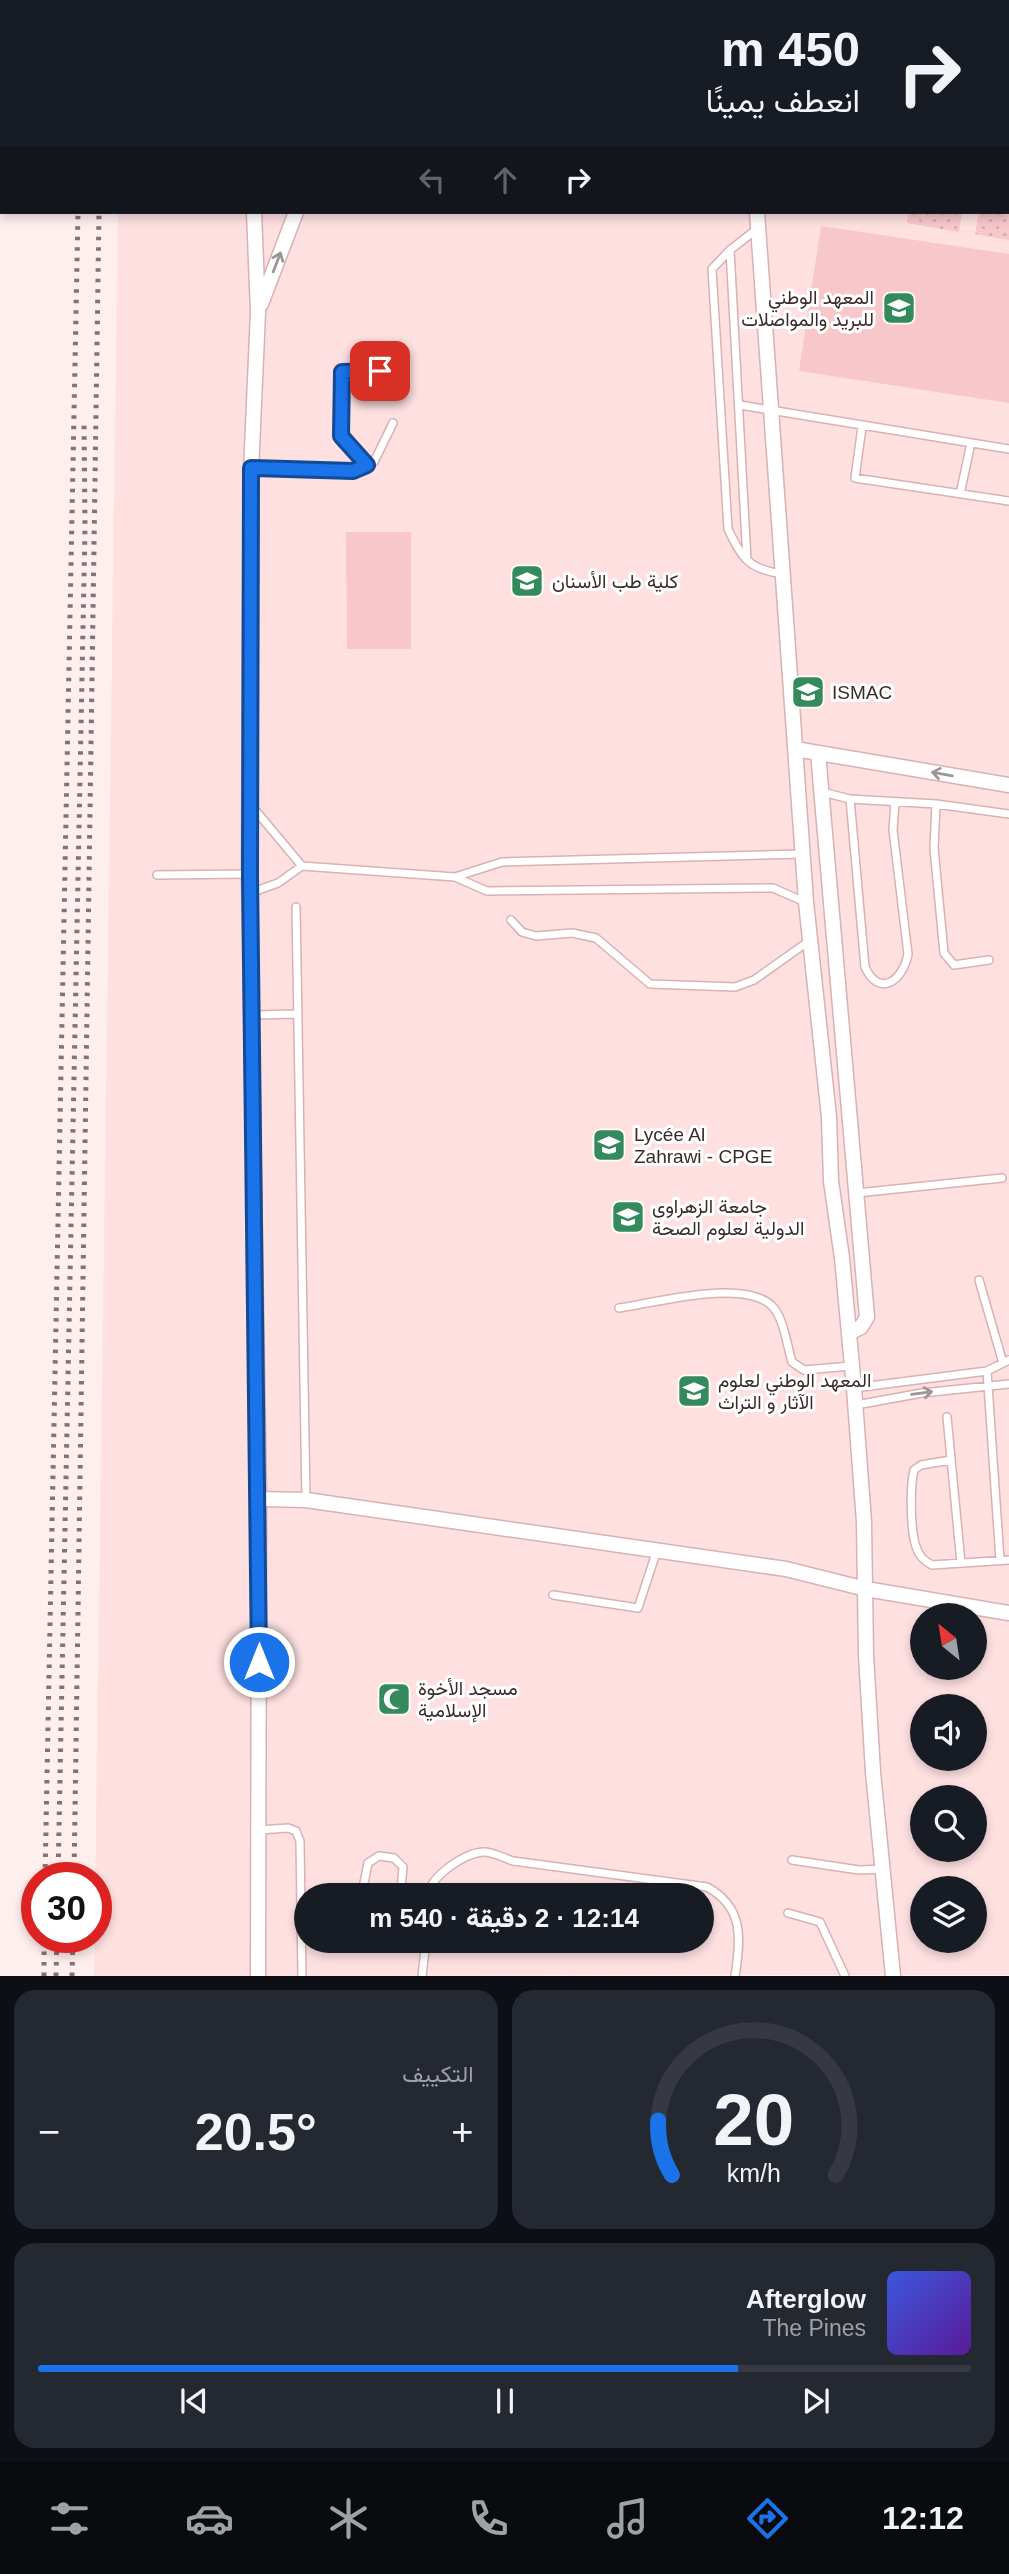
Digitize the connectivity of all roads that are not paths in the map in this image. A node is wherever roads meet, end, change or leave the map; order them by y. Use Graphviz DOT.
graph roads {
  1 [pos="254,214"];
  2 [pos="295,214"];
  3 [pos="757,214"];
  4 [pos="758,228"];
  5 [pos="730,250"];
  6 [pos="258,312"];
  7 [pos="397,382"];
  8 [pos="740,405"];
  9 [pos="772,411"];
  10 [pos="393,423"];
  11 [pos="862,427"];
  12 [pos="971,443"];
  13 [pos="1009,449"];
  14 [pos="367,465"];
  15 [pos="251,468"];
  16 [pos="961,494"];
  17 [pos="1009,501"];
  18 [pos="747,561"];
  19 [pos="783,575"];
  20 [pos="795,749"];
  21 [pos="818,753"];
  22 [pos="1009,785"];
  23 [pos="822,792"];
  24 [pos="850,799"];
  25 [pos="895,802"];
  26 [pos="250,804"];
  27 [pos="936,804"];
  28 [pos="1009,814"];
  29 [pos="803,854"];
  30 [pos="302,866"];
  31 [pos="250,874"];
  32 [pos="157,875"];
  33 [pos="455,877"];
  34 [pos="250,894"];
  35 [pos="806,902"];
  36 [pos="296,907"];
  37 [pos="511,920"];
  38 [pos="810,941"];
  39 [pos="989,960"];
  40 [pos="296,1014"];
  41 [pos="251,1015"];
  42 [pos="1002,1178"];
  43 [pos="856,1193"];
  44 [pos="979,1280"];
  45 [pos="619,1308"];
  46 [pos="849,1333"];
  47 [pos="1006,1361"];
  48 [pos="852,1366"];
  49 [pos="987,1371"];
  50 [pos="1009,1384"];
  51 [pos="990,1385"];
  52 [pos="854,1388"];
  53 [pos="855,1405"];
  54 [pos="947,1417"];
  55 [pos="951,1460"];
  56 [pos="259,1499"];
  57 [pos="306,1500"];
  58 [pos="657,1550"];
  59 [pos="1000,1560"];
  60 [pos="1009,1560"];
  61 [pos="961,1563"];
  62 [pos="866,1589"];
  63 [pos="553,1595"];
  64 [pos="1009,1613"];
  65 [pos="258,1830"];
  66 [pos="792,1860"];
  67 [pos="884,1869"];
  68 [pos="364,1883"];
  69 [pos="402,1883"];
  70 [pos="436,1883"];
  71 [pos="677,1883"];
  72 [pos="714,1892"];
  73 [pos="788,1913"];
  74 [pos="425,1953"];
  75 [pos="258,1976"];
  76 [pos="302,1976"];
  77 [pos="422,1976"];
  78 [pos="736,1976"];
  79 [pos="845,1976"];
  80 [pos="893,1976"];
  1 -- 6 [label="street"];
  6 -- 2 [label="street, one-way"];
  3 -- 4 [label="street"];
  4 -- 5 [label="lane"];
  4 -- 9 [label="street"];
  5 -- 8 [label="lane"];
  5 -- 18 [label="lane"];
  6 -- 15 [label="street"];
  7 -- 14 [label="lane"];
  8 -- 9 [label="lane"];
  8 -- 18 [label="lane"];
  9 -- 11 [label="lane"];
  9 -- 19 [label="street"];
  10 -- 14 [label="lane"];
  11 -- 12 [label="lane"];
  11 -- 16 [label="lane"];
  12 -- 13 [label="lane"];
  12 -- 16 [label="lane"];
  14 -- 15 [label="lane"];
  15 -- 26 [label="street"];
  16 -- 17 [label="lane"];
  18 -- 19 [label="lane"];
  19 -- 20 [label="street"];
  20 -- 21 [label="street"];
  20 -- 29 [label="street"];
  22 -- 21 [label="street, one-way"];
  21 -- 23 [label="street"];
  23 -- 24 [label="lane"];
  23 -- 43 [label="street"];
  24 -- 25 [label="lane"];
  24 -- 25 [label="lane"];
  25 -- 27 [label="lane"];
  26 -- 30 [label="lane"];
  26 -- 31 [label="street"];
  27 -- 28 [label="lane"];
  27 -- 39 [label="lane"];
  29 -- 33 [label="lane"];
  29 -- 35 [label="street"];
  30 -- 33 [label="lane"];
  30 -- 34 [label="lane"];
  31 -- 32 [label="lane"];
  31 -- 34 [label="street"];
  33 -- 35 [label="lane"];
  34 -- 41 [label="street"];
  35 -- 38 [label="street"];
  36 -- 40 [label="lane"];
  37 -- 38 [label="lane"];
  38 -- 46 [label="street"];
  40 -- 41 [label="lane"];
  40 -- 57 [label="lane"];
  41 -- 56 [label="street"];
  42 -- 43 [label="lane"];
  43 -- 46 [label="street"];
  44 -- 47 [label="lane"];
  45 -- 48 [label="lane"];
  46 -- 48 [label="street"];
  47 -- 49 [label="lane"];
  48 -- 52 [label="street"];
  49 -- 51 [label="lane"];
  49 -- 52 [label="lane"];
  50 -- 51 [label="lane"];
  53 -- 51 [label="lane, one-way"];
  51 -- 59 [label="lane"];
  52 -- 53 [label="street"];
  53 -- 62 [label="street"];
  54 -- 55 [label="lane"];
  55 -- 61 [label="lane"];
  55 -- 61 [label="lane"];
  56 -- 57 [label="street"];
  56 -- 65 [label="street"];
  57 -- 58 [label="street"];
  58 -- 62 [label="street"];
  58 -- 63 [label="lane"];
  59 -- 60 [label="lane"];
  59 -- 61 [label="lane"];
  62 -- 64 [label="street"];
  62 -- 67 [label="street"];
  65 -- 75 [label="street"];
  65 -- 76 [label="lane"];
  66 -- 67 [label="lane"];
  67 -- 80 [label="street"];
  68 -- 69 [label="lane"];
  70 -- 71 [label="lane"];
  72 -- 78 [label="lane"];
  73 -- 79 [label="lane"];
  74 -- 77 [label="lane"];
}
